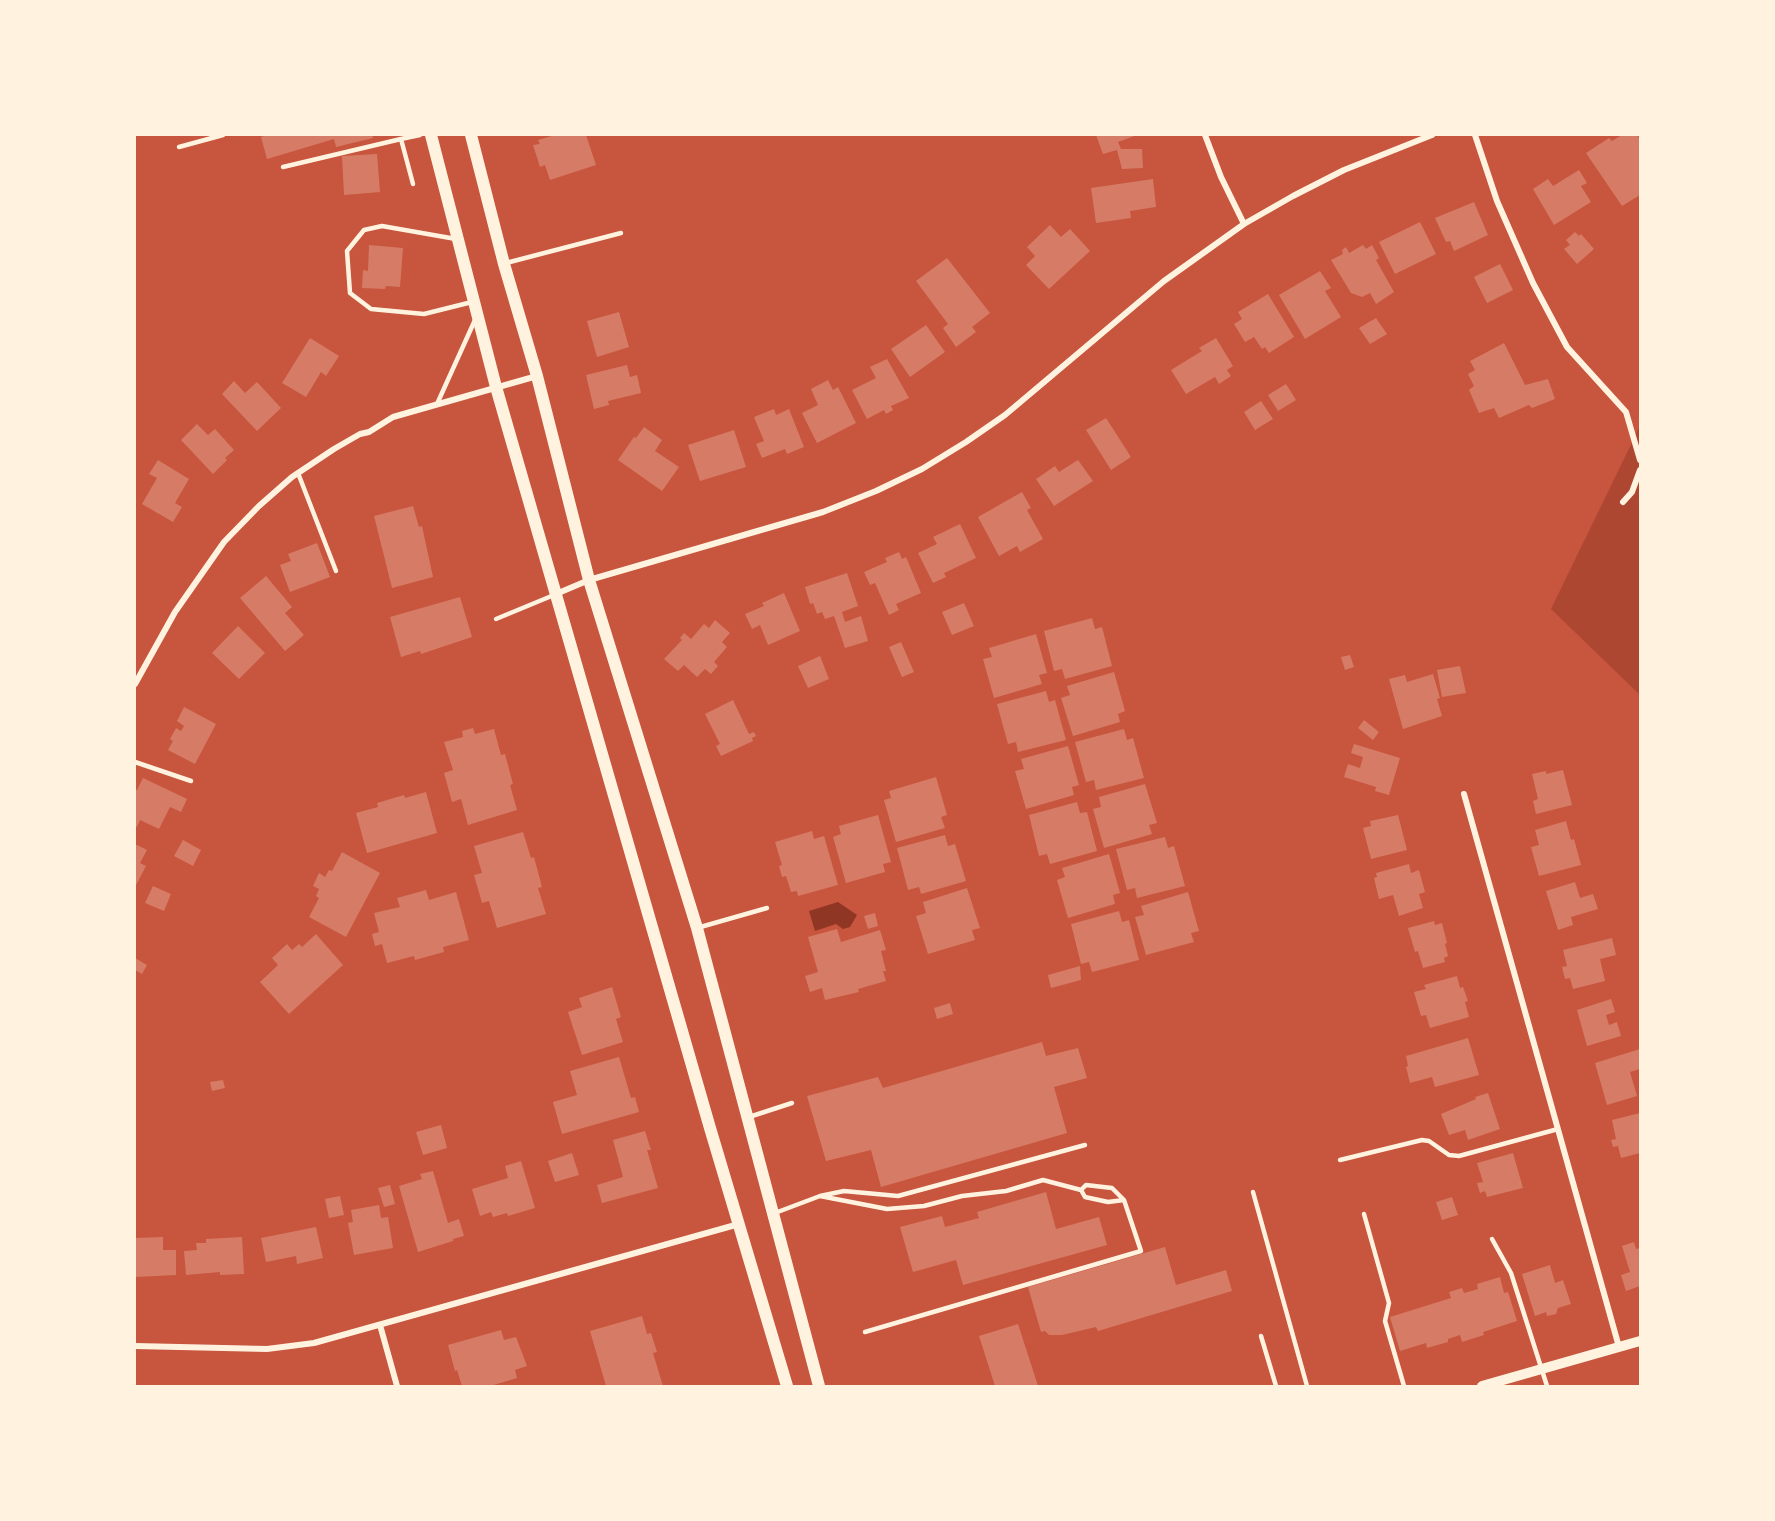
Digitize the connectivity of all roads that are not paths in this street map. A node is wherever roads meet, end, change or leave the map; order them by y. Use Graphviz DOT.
graph roads {
  1 [pos="223,135"];
  2 [pos="420,135"];
  3 [pos="431,135"];
  4 [pos="472,135"];
  5 [pos="1205,135"];
  6 [pos="1432,135"];
  7 [pos="1475,135"];
  8 [pos="401,140"];
  9 [pos="179,147"];
  10 [pos="283,167"];
  11 [pos="413,184"];
  12 [pos="1245,224"];
  13 [pos="621,233"];
  14 [pos="458,239"];
  15 [pos="504,264"];
  16 [pos="474,301"];
  17 [pos="478,315"];
  18 [pos="537,376"];
  19 [pos="496,387"];
  20 [pos="437,404"];
  21 [pos="1640,460"];
  22 [pos="1640,470"];
  23 [pos="298,473"];
  24 [pos="1623,502"];
  25 [pos="336,571"];
  26 [pos="589,580"];
  27 [pos="556,594"];
  28 [pos="496,619"];
  29 [pos="135,684"];
  30 [pos="135,762"];
  31 [pos="191,781"];
  32 [pos="1464,794"];
  33 [pos="767,908"];
  34 [pos="697,928"];
  35 [pos="792,1103"];
  36 [pos="747,1118"];
  37 [pos="1558,1129"];
  38 [pos="1085,1145"];
  39 [pos="1340,1160"];
  40 [pos="1081,1190"];
  41 [pos="1252,1192"];
  42 [pos="820,1196"];
  43 [pos="1124,1200"];
  44 [pos="773,1214"];
  45 [pos="1364,1214"];
  46 [pos="740,1224"];
  47 [pos="1492,1239"];
  48 [pos="380,1325"];
  49 [pos="865,1332"];
  50 [pos="1261,1336"];
  51 [pos="1640,1341"];
  52 [pos="135,1346"];
  53 [pos="1619,1347"];
  54 [pos="1541,1370"];
  55 [pos="397,1386"];
  56 [pos="787,1386"];
  57 [pos="819,1386"];
  58 [pos="1276,1386"];
  59 [pos="1307,1386"];
  60 [pos="1404,1386"];
  61 [pos="1482,1386"];
  62 [pos="1546,1386"];
  1 -- 9 [label="lane"];
  2 -- 8 [label="lane"];
  3 -- 14 [label="main road"];
  4 -- 15 [label="main road"];
  5 -- 12 [label="street"];
  6 -- 12 [label="street"];
  7 -- 21 [label="street"];
  8 -- 10 [label="lane"];
  8 -- 11 [label="lane"];
  12 -- 26 [label="street"];
  13 -- 15 [label="lane"];
  14 -- 16 [label="main road"];
  14 -- 16 [label="lane"];
  15 -- 18 [label="main road"];
  16 -- 17 [label="main road"];
  17 -- 19 [label="main road"];
  17 -- 20 [label="lane"];
  18 -- 19 [label="street"];
  18 -- 26 [label="main road"];
  19 -- 20 [label="street"];
  19 -- 27 [label="main road"];
  20 -- 23 [label="street"];
  22 -- 24 [label="street"];
  23 -- 25 [label="lane"];
  23 -- 29 [label="street"];
  26 -- 27 [label="street"];
  26 -- 34 [label="main road"];
  27 -- 28 [label="lane"];
  27 -- 46 [label="main road"];
  30 -- 31 [label="lane"];
  32 -- 37 [label="street"];
  33 -- 34 [label="lane"];
  34 -- 36 [label="main road"];
  35 -- 36 [label="lane"];
  36 -- 44 [label="main road"];
  37 -- 39 [label="lane"];
  37 -- 53 [label="street"];
  38 -- 42 [label="lane"];
  40 -- 42 [label="lane"];
  40 -- 43 [label="lane"];
  40 -- 43 [label="lane"];
  41 -- 59 [label="lane"];
  42 -- 44 [label="lane"];
  43 -- 49 [label="lane"];
  44 -- 57 [label="main road"];
  45 -- 60 [label="lane"];
  46 -- 48 [label="street"];
  46 -- 56 [label="main road"];
  47 -- 54 [label="lane"];
  48 -- 52 [label="street"];
  48 -- 55 [label="street"];
  50 -- 58 [label="lane"];
  51 -- 53 [label="street"];
  53 -- 54 [label="street"];
  54 -- 61 [label="street"];
  54 -- 62 [label="lane"];
}
